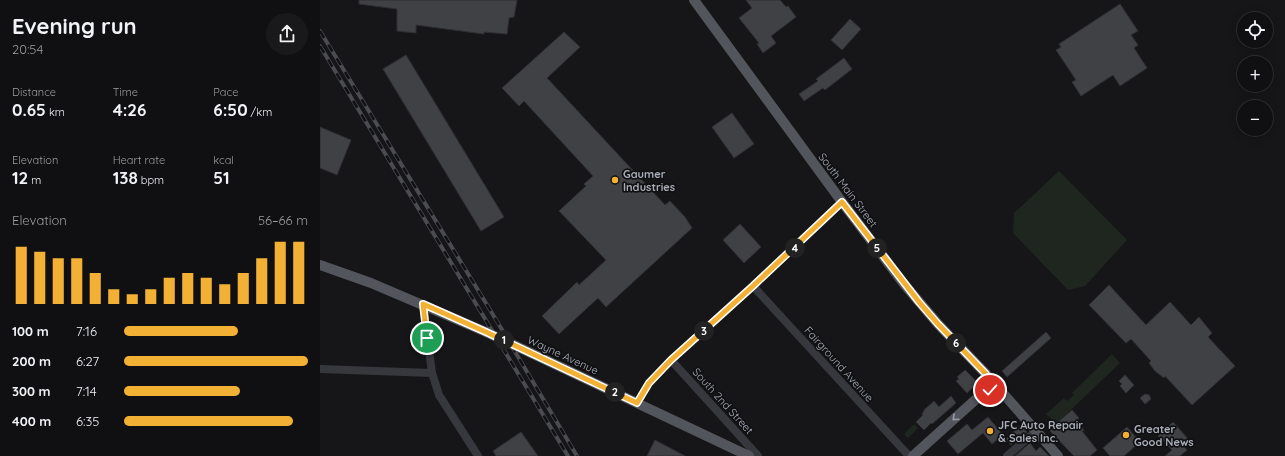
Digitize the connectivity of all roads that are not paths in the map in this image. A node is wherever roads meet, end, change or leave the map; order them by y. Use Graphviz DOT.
graph roads {
  1 [pos="694,0"];
  2 [pos="842,202"];
  3 [pos="320,266"];
  4 [pos="753,286"];
  5 [pos="423,304"];
  6 [pos="671,360"];
  7 [pos="320,369"];
  8 [pos="432,373"];
  9 [pos="986,374"];
  10 [pos="1000,390"];
  11 [pos="984,392"];
  12 [pos="637,403"];
  13 [pos="1036,431"];
  14 [pos="478,456"];
  15 [pos="748,456"];
  16 [pos="758,456"];
  17 [pos="909,456"];
  18 [pos="913,456"];
  19 [pos="1007,456"];
  20 [pos="1058,456"];
  1 -- 2 [label="main road, South Main Street"];
  2 -- 4 [label="street"];
  2 -- 9 [label="main road, South Main Street"];
  3 -- 5 [label="main road, Wayne Avenue"];
  4 -- 6 [label="street"];
  4 -- 17 [label="street, Fairground Avenue"];
  5 -- 8 [label="street"];
  5 -- 12 [label="main road, Wayne Avenue, bridge"];
  6 -- 12 [label="street"];
  6 -- 16 [label="street, South 2nd Street"];
  7 -- 8 [label="street"];
  8 -- 14 [label="street"];
  9 -- 10 [label="main road, South Main Street"];
  9 -- 11 [label="main road"];
  10 -- 11 [label="main road"];
  10 -- 13 [label="main road, South Main Street"];
  11 -- 18 [label="main road, one-way"];
  12 -- 15 [label="main road, Wayne Avenue"];
  13 -- 19 [label="street"];
  13 -- 20 [label="main road, South Main Street"];
}
